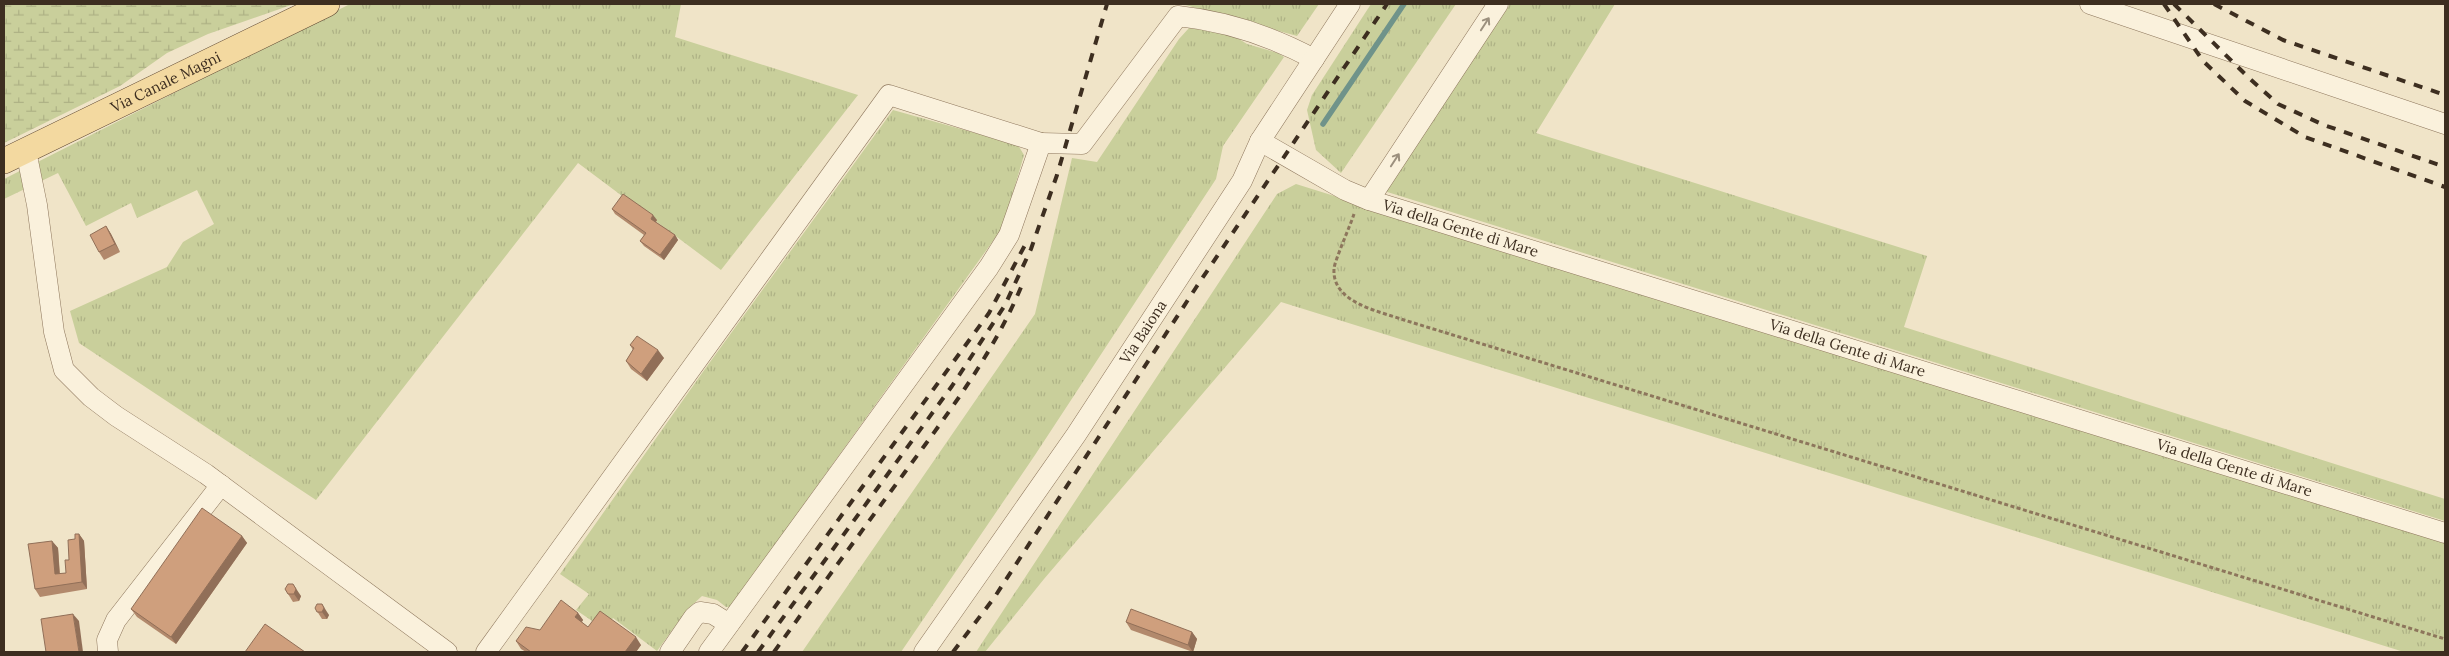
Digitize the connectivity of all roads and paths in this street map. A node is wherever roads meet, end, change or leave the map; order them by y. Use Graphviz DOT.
graph roads {
  1 [pos="327,4"];
  2 [pos="1350,4"];
  3 [pos="1498,4"];
  4 [pos="2090,4"];
  5 [pos="1314,60"];
  6 [pos="2445,124"];
  7 [pos="1260,141"];
  8 [pos="1040,143"];
  9 [pos="26,151"];
  10 [pos="4,162"];
  11 [pos="1364,199"];
  12 [pos="221,485"];
  13 [pos="2445,533"];
  14 [pos="729,624"];
  15 [pos="2445,639"];
  16 [pos="108,652"];
  17 [pos="447,652"];
  18 [pos="486,652"];
  19 [pos="670,652"];
  20 [pos="709,652"];
  21 [pos="924,652"];
  1 -- 9 [label="main road, Via Canale Magni"];
  2 -- 5 [label="street, Via Baiona"];
  11 -- 3 [label="street, one-way"];
  4 -- 6 [label="street"];
  5 -- 7 [label="street, Via Baiona"];
  5 -- 8 [label="street"];
  7 -- 11 [label="street, Via della Gente di Mare"];
  7 -- 21 [label="street, Via Baiona"];
  8 -- 14 [label="street"];
  8 -- 18 [label="street"];
  9 -- 10 [label="main road, Via Canale Magni"];
  9 -- 12 [label="street"];
  11 -- 13 [label="street, Via della Gente di Mare"];
  11 -- 15 [label="path"];
  12 -- 16 [label="street"];
  12 -- 17 [label="street"];
  14 -- 19 [label="street"];
  14 -- 20 [label="street"];
}
